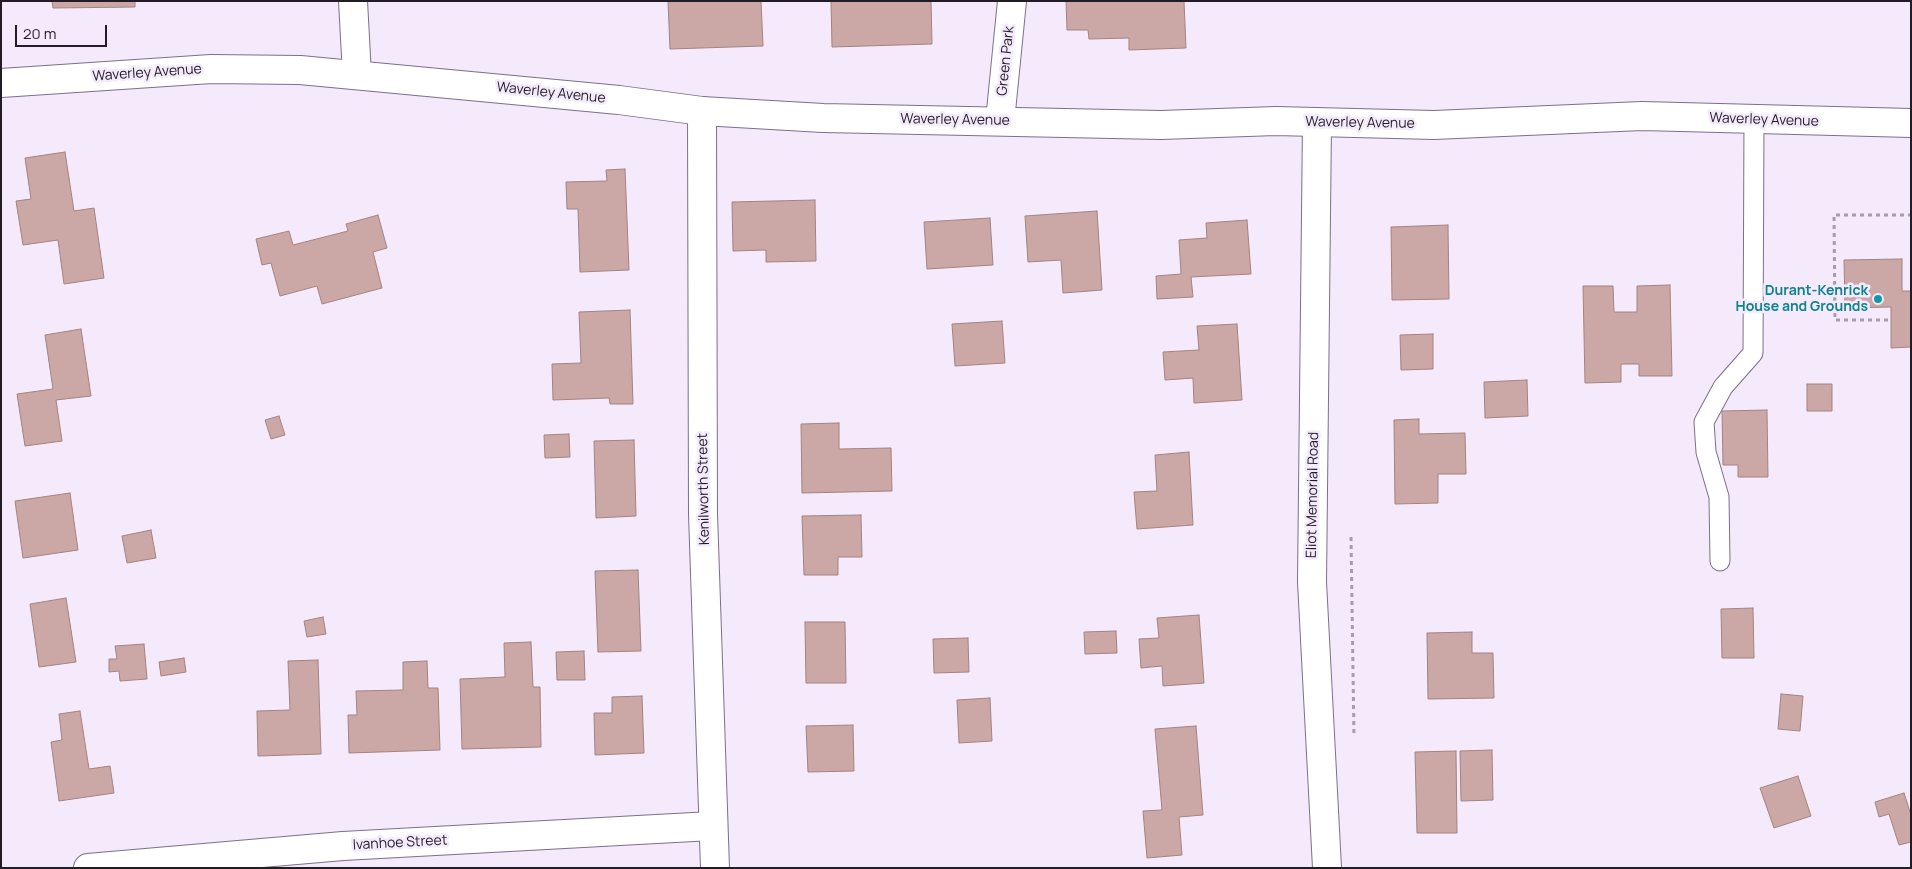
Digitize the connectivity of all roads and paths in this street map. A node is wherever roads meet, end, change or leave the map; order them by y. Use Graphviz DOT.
graph roads {
  1 [pos="353,1"];
  2 [pos="1012,1"];
  3 [pos="357,75"];
  4 [pos="1,83"];
  5 [pos="702,111"];
  6 [pos="1754,119"];
  7 [pos="1000,121"];
  8 [pos="1317,122"];
  9 [pos="1911,123"];
  10 [pos="1911,214"];
  11 [pos="1888,320"];
  12 [pos="1351,537"];
  13 [pos="1720,561"];
  14 [pos="1354,737"];
  15 [pos="712,826"];
  16 [pos="344,857"];
  17 [pos="88,868"];
  18 [pos="715,868"];
  19 [pos="1327,868"];
  1 -- 3 [label="street"];
  2 -- 7 [label="street, Green Park"];
  3 -- 4 [label="street, Waverley Avenue"];
  3 -- 5 [label="street, Waverley Avenue"];
  5 -- 7 [label="street, Waverley Avenue"];
  5 -- 15 [label="street, Kenilworth Street"];
  6 -- 8 [label="street, Waverley Avenue"];
  6 -- 9 [label="street, Waverley Avenue"];
  6 -- 13 [label="lane"];
  7 -- 8 [label="street, Waverley Avenue"];
  8 -- 19 [label="street, Eliot Memorial Road"];
  10 -- 11 [label="path"];
  12 -- 14 [label="path"];
  15 -- 16 [label="street, Ivanhoe Street"];
  15 -- 18 [label="street, Kenilworth Street"];
  16 -- 17 [label="street, Ivanhoe Street"];
}
